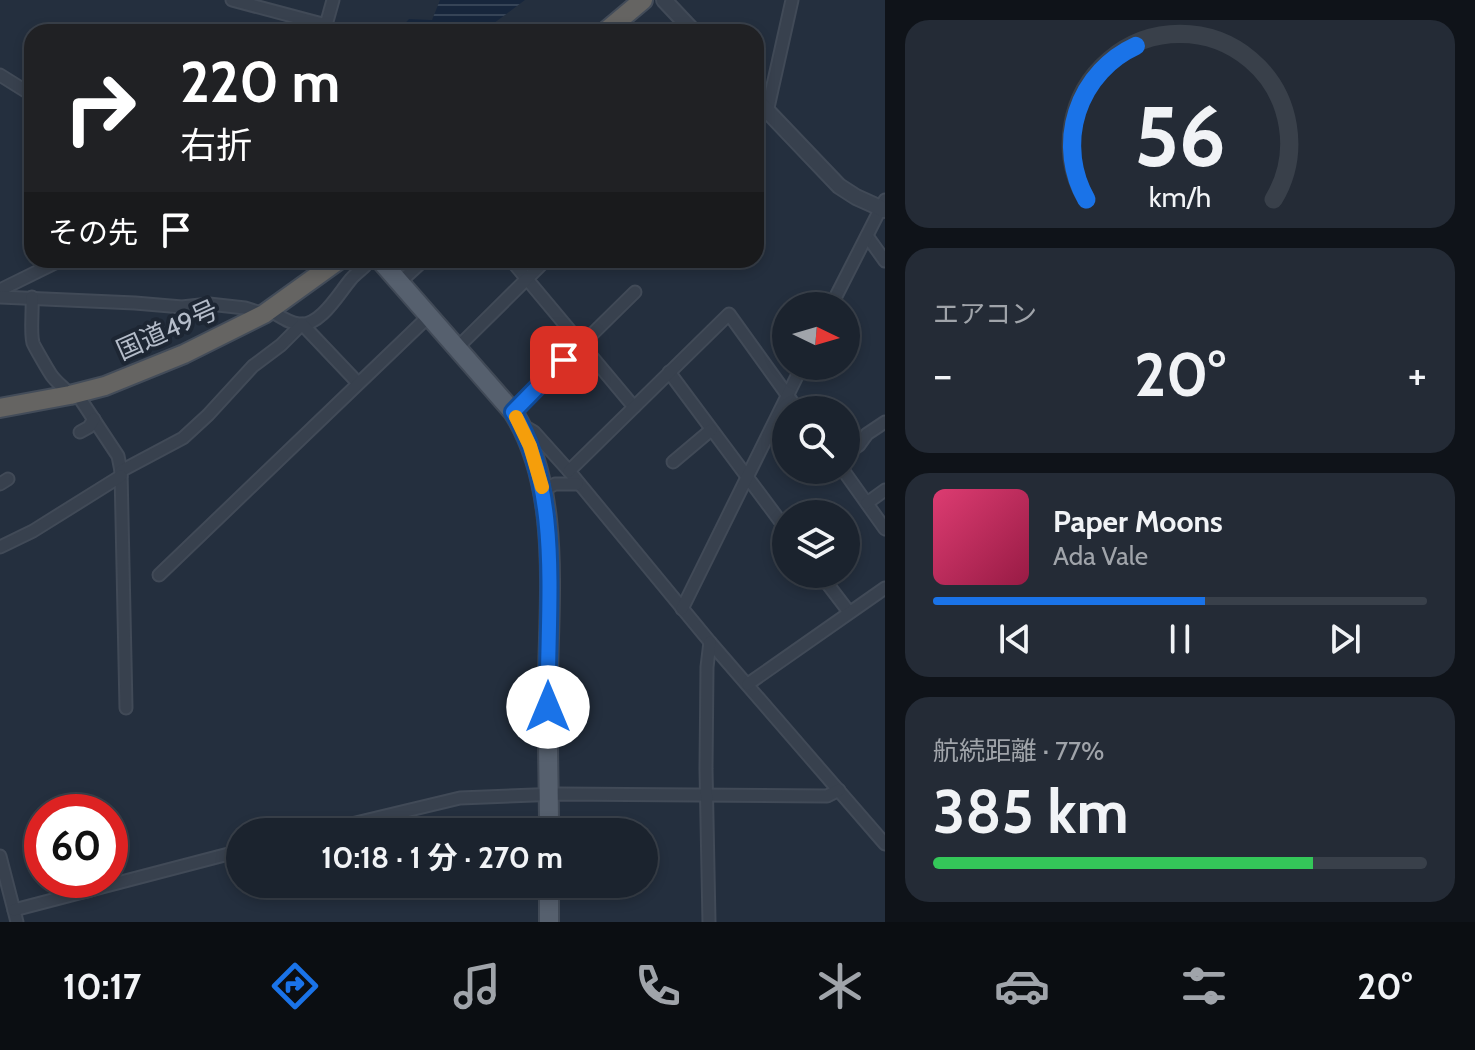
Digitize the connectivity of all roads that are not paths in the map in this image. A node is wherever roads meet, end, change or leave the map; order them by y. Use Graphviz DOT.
graph roads {
  1 [pos="232,0"];
  2 [pos="333,0"];
  3 [pos="642,0"];
  4 [pos="664,0"];
  5 [pos="792,0"];
  6 [pos="322,24"];
  7 [pos="326,24"];
  8 [pos="614,24"];
  9 [pos="686,24"];
  10 [pos="0,75"];
  11 [pos="24,90"];
  12 [pos="764,108"];
  13 [pos="767,112"];
  14 [pos="884,206"];
  15 [pos="867,236"];
  16 [pos="885,261"];
  17 [pos="31,268"];
  18 [pos="44,268"];
  19 [pos="328,268"];
  20 [pos="365,268"];
  21 [pos="379,268"];
  22 [pos="415,268"];
  23 [pos="517,268"];
  24 [pos="538,268"];
  25 [pos="30,275"];
  26 [pos="526,279"];
  27 [pos="400,282"];
  28 [pos="0,290"];
  29 [pos="635,292"];
  30 [pos="838,292"];
  31 [pos="0,297"];
  32 [pos="32,297"];
  33 [pos="266,312"];
  34 [pos="429,316"];
  35 [pos="302,324"];
  36 [pos="581,343"];
  37 [pos="457,348"];
  38 [pos="669,372"];
  39 [pos="795,380"];
  40 [pos="358,383"];
  41 [pos="74,394"];
  42 [pos="788,395"];
  43 [pos="634,407"];
  44 [pos="0,408"];
  45 [pos="517,418"];
  46 [pos="94,419"];
  47 [pos="885,422"];
  48 [pos="711,430"];
  49 [pos="80,432"];
  50 [pos="860,444"];
  51 [pos="673,462"];
  52 [pos="569,471"];
  53 [pos="121,473"];
  54 [pos="746,477"];
  55 [pos="577,484"];
  56 [pos="853,484"];
  57 [pos="885,490"];
  58 [pos="542,491"];
  59 [pos="867,503"];
  60 [pos="772,511"];
  61 [pos="885,529"];
  62 [pos="0,547"];
  63 [pos="159,575"];
  64 [pos="831,588"];
  65 [pos="885,588"];
  66 [pos="682,609"];
  67 [pos="849,612"];
  68 [pos="710,642"];
  69 [pos="748,684"];
  70 [pos="126,708"];
  71 [pos="839,790"];
  72 [pos="549,794"];
  73 [pos="707,795"];
  74 [pos="376,818"];
  75 [pos="549,818"];
  76 [pos="885,844"];
  77 [pos="226,855"];
  78 [pos="0,856"];
  79 [pos="549,898"];
  80 [pos="15,916"];
  81 [pos="549,922"];
  82 [pos="709,922"];
  1 -- 6 [label="street"];
  2 -- 7 [label="street"];
  3 -- 8 [label="highway"];
  4 -- 9 [label="street"];
  5 -- 13 [label="street"];
  10 -- 11 [label="street"];
  12 -- 13 [label="street"];
  13 -- 14 [label="street"];
  14 -- 15 [label="street"];
  15 -- 16 [label="street"];
  15 -- 30 [label="street"];
  17 -- 25 [label="street"];
  18 -- 25 [label="street"];
  19 -- 33 [label="highway, 国道49号"];
  20 -- 35 [label="street"];
  21 -- 27 [label="main road"];
  22 -- 27 [label="street"];
  23 -- 26 [label="street"];
  24 -- 26 [label="street"];
  25 -- 28 [label="street"];
  26 -- 36 [label="street"];
  26 -- 37 [label="street"];
  27 -- 34 [label="main road"];
  29 -- 36 [label="street"];
  31 -- 32 [label="street"];
  32 -- 33 [label="street"];
  32 -- 41 [label="street"];
  33 -- 35 [label="street"];
  33 -- 41 [label="highway, 国道49号"];
  34 -- 37 [label="main road"];
  34 -- 40 [label="street"];
  35 -- 40 [label="street"];
  35 -- 53 [label="street"];
  36 -- 43 [label="street"];
  36 -- 45 [label="street"];
  37 -- 45 [label="main road"];
  38 -- 42 [label="street"];
  38 -- 43 [label="street"];
  38 -- 48 [label="street"];
  39 -- 42 [label="street"];
  40 -- 63 [label="street"];
  41 -- 44 [label="highway, 国道49号"];
  41 -- 46 [label="street"];
  42 -- 54 [label="street"];
  43 -- 52 [label="street"];
  45 -- 52 [label="street"];
  45 -- 58 [label="main road"];
  46 -- 49 [label="street"];
  46 -- 53 [label="street"];
  47 -- 50 [label="street"];
  48 -- 51 [label="street"];
  48 -- 54 [label="street"];
  52 -- 55 [label="street"];
  53 -- 62 [label="street"];
  53 -- 70 [label="street"];
  54 -- 60 [label="street"];
  54 -- 66 [label="street"];
  55 -- 58 [label="street"];
  55 -- 66 [label="street"];
  56 -- 59 [label="street"];
  57 -- 59 [label="street"];
  58 -- 72 [label="main road"];
  59 -- 61 [label="street"];
  64 -- 67 [label="street"];
  65 -- 67 [label="street"];
  66 -- 68 [label="street"];
  67 -- 69 [label="street"];
  68 -- 69 [label="street"];
  68 -- 73 [label="street"];
  69 -- 71 [label="street"];
  71 -- 73 [label="street"];
  71 -- 76 [label="street"];
  72 -- 73 [label="street"];
  72 -- 74 [label="street"];
  72 -- 75 [label="main road"];
  73 -- 82 [label="street"];
  77 -- 80 [label="street"];
  78 -- 80 [label="street"];
  79 -- 81 [label="main road"];
}
